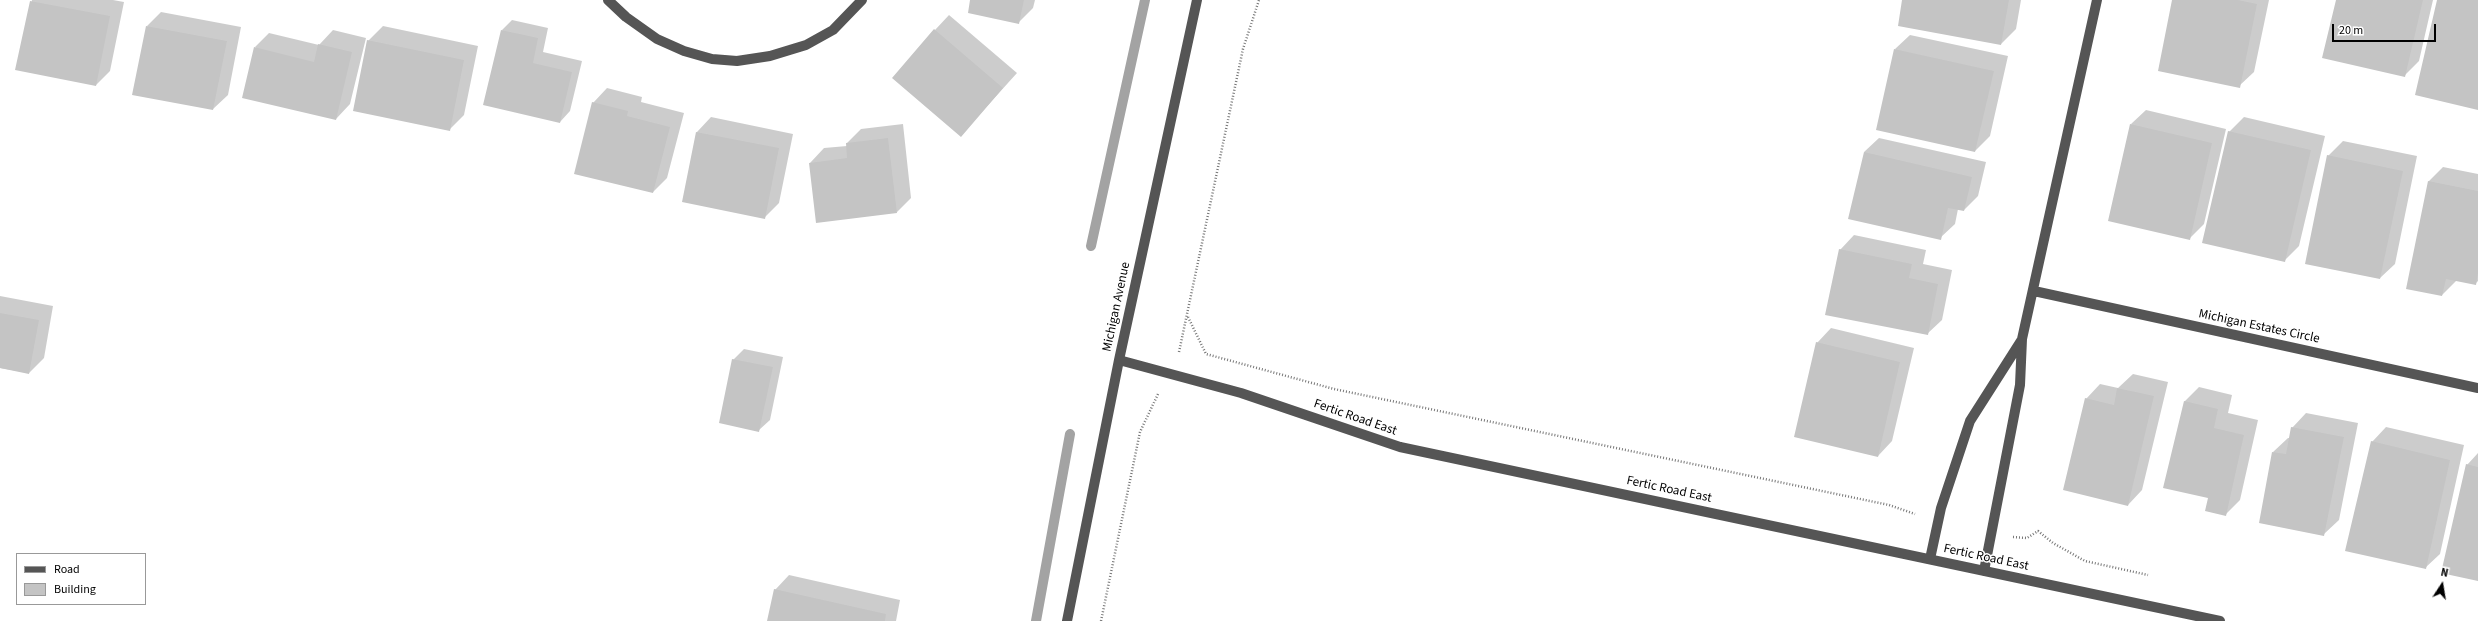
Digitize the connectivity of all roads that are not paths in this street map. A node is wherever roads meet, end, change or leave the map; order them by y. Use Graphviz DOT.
graph roads {
  1 [pos="608,0"];
  2 [pos="862,0"];
  3 [pos="1198,0"];
  4 [pos="2097,0"];
  5 [pos="2034,291"];
  6 [pos="2022,339"];
  7 [pos="1119,360"];
  8 [pos="2478,388"];
  9 [pos="1930,559"];
  10 [pos="1984,571"];
  11 [pos="1067,621"];
  12 [pos="2220,621"];
  1 -- 2 [label="street"];
  3 -- 7 [label="street, Michigan Avenue"];
  4 -- 5 [label="street"];
  5 -- 6 [label="street"];
  5 -- 8 [label="street, Michigan Estates Circle"];
  6 -- 9 [label="street"];
  6 -- 10 [label="street"];
  7 -- 9 [label="street, Fertic Road East"];
  7 -- 11 [label="street, Michigan Avenue"];
  9 -- 10 [label="street, Fertic Road East"];
  10 -- 12 [label="street, Fertic Road East"];
}
